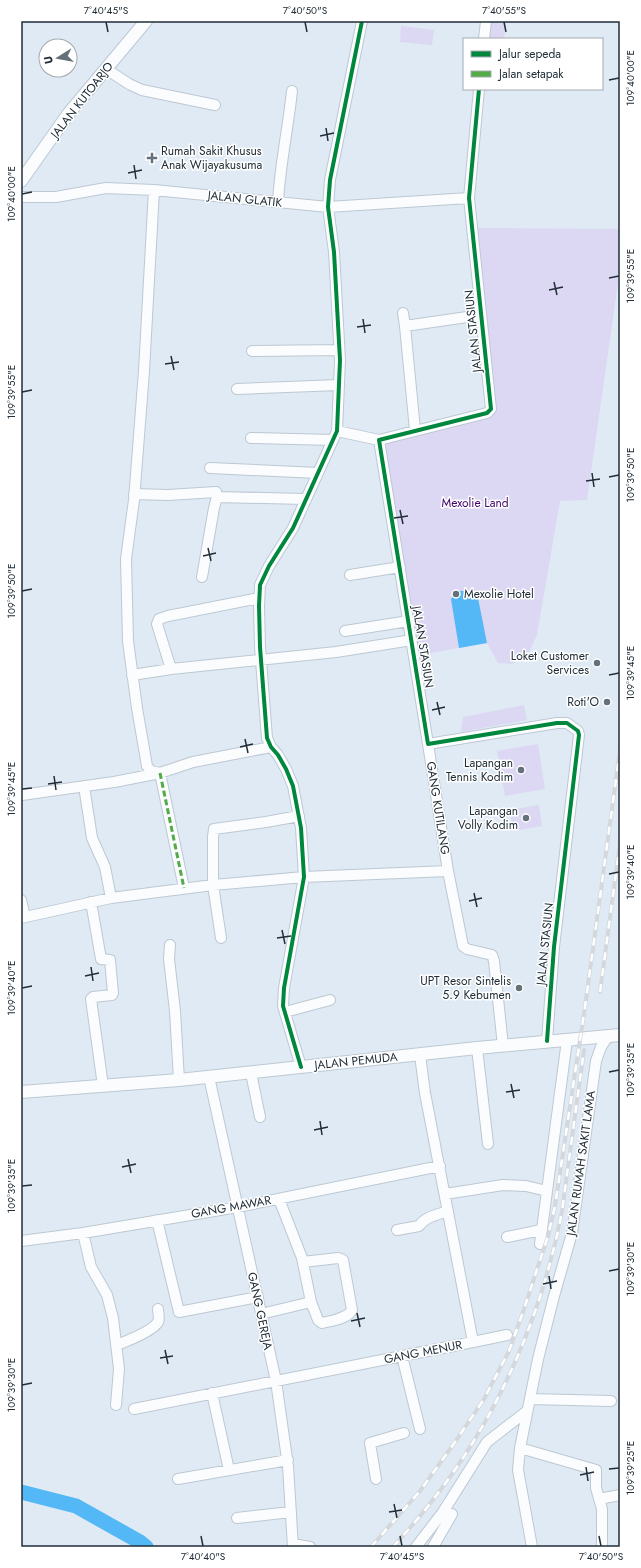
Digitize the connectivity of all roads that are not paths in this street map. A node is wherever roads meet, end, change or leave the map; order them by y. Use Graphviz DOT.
graph roads {
  1 [pos="146,21"];
  2 [pos="362,21"];
  3 [pos="486,21"];
  4 [pos="484,38"];
  5 [pos="106,69"];
  6 [pos="479,90"];
  7 [pos="292,92"];
  8 [pos="215,105"];
  9 [pos="21,181"];
  10 [pos="154,190"];
  11 [pos="21,197"];
  12 [pos="469,198"];
  13 [pos="278,202"];
  14 [pos="328,207"];
  15 [pos="403,313"];
  16 [pos="481,315"];
  17 [pos="405,326"];
  18 [pos="339,350"];
  19 [pos="252,351"];
  20 [pos="339,385"];
  21 [pos="237,389"];
  22 [pos="415,430"];
  23 [pos="335,436"];
  24 [pos="251,438"];
  25 [pos="380,440"];
  26 [pos="210,468"];
  27 [pos="318,473"];
  28 [pos="134,494"];
  29 [pos="217,497"];
  30 [pos="306,499"];
  31 [pos="400,567"];
  32 [pos="350,575"];
  33 [pos="202,577"];
  34 [pos="259,598"];
  35 [pos="409,621"];
  36 [pos="345,631"];
  37 [pos="412,640"];
  38 [pos="260,659"];
  39 [pos="171,668"];
  40 [pos="132,675"];
  41 [pos="428,744"];
  42 [pos="271,747"];
  43 [pos="160,773"];
  44 [pos="84,786"];
  45 [pos="22,795"];
  46 [pos="299,816"];
  47 [pos="448,871"];
  48 [pos="304,877"];
  49 [pos="213,885"];
  50 [pos="184,888"];
  51 [pos="111,898"];
  52 [pos="21,900"];
  53 [pos="91,902"];
  54 [pos="23,918"];
  55 [pos="221,938"];
  56 [pos="170,945"];
  57 [pos="330,1000"];
  58 [pos="285,1012"];
  59 [pos="614,1036"];
  60 [pos="567,1040"];
  61 [pos="547,1041"];
  62 [pos="503,1046"];
  63 [pos="477,1048"];
  64 [pos="420,1055"];
  65 [pos="301,1067"];
  66 [pos="251,1073"];
  67 [pos="209,1077"];
  68 [pos="179,1080"];
  69 [pos="103,1086"];
  70 [pos="21,1092"];
  71 [pos="260,1117"];
  72 [pos="488,1144"];
  73 [pos="440,1166"];
  74 [pos="547,1191"];
  75 [pos="445,1194"];
  76 [pos="279,1199"];
  77 [pos="238,1207"];
  78 [pos="448,1211"];
  79 [pos="157,1220"];
  80 [pos="397,1230"];
  81 [pos="541,1230"];
  82 [pos="83,1233"];
  83 [pos="507,1237"];
  84 [pos="21,1238"];
  85 [pos="540,1244"];
  86 [pos="303,1262"];
  87 [pos="258,1297"];
  88 [pos="311,1302"];
  89 [pos="158,1309"];
  90 [pos="261,1314"];
  91 [pos="507,1335"];
  92 [pos="473,1342"];
  93 [pos="117,1345"];
  94 [pos="402,1356"];
  95 [pos="276,1381"];
  96 [pos="212,1394"];
  97 [pos="530,1398"];
  98 [pos="611,1401"];
  99 [pos="116,1405"];
  100 [pos="134,1409"];
  101 [pos="527,1411"];
  102 [pos="420,1429"];
  103 [pos="404,1433"];
  104 [pos="520,1448"];
  105 [pos="288,1460"];
  106 [pos="229,1470"];
  107 [pos="178,1479"];
  108 [pos="376,1479"];
  109 [pos="620,1495"];
  110 [pos="599,1498"];
  111 [pos="291,1512"];
  112 [pos="452,1514"];
  113 [pos="237,1518"];
  114 [pos="436,1520"];
  115 [pos="445,1526"];
  116 [pos="293,1546"];
  117 [pos="310,1547"];
  118 [pos="416,1547"];
  119 [pos="433,1547"];
  120 [pos="532,1547"];
  121 [pos="602,1547"];
  1 -- 5 [label="main road, JALAN KUTOARJO"];
  2 -- 14 [label="street"];
  3 -- 4 [label="street"];
  5 -- 8 [label="street"];
  5 -- 9 [label="main road, JALAN KUTOARJO"];
  6 -- 12 [label="street, JALAN STASIUN"];
  7 -- 13 [label="street"];
  10 -- 11 [label="street, JALAN GLATIK"];
  10 -- 13 [label="street, JALAN GLATIK"];
  10 -- 28 [label="street"];
  12 -- 14 [label="street, JALAN GLATIK"];
  12 -- 16 [label="street, JALAN STASIUN"];
  13 -- 14 [label="street, JALAN GLATIK"];
  14 -- 18 [label="street"];
  15 -- 17 [label="street"];
  16 -- 17 [label="street"];
  16 -- 22 [label="street, JALAN STASIUN"];
  17 -- 22 [label="street"];
  18 -- 19 [label="street"];
  18 -- 20 [label="street"];
  20 -- 21 [label="street"];
  20 -- 23 [label="street"];
  22 -- 25 [label="street, JALAN STASIUN"];
  23 -- 24 [label="street"];
  23 -- 25 [label="street"];
  23 -- 27 [label="street"];
  25 -- 31 [label="street, JALAN STASIUN"];
  26 -- 27 [label="street"];
  27 -- 30 [label="street"];
  28 -- 29 [label="street"];
  28 -- 40 [label="street"];
  29 -- 30 [label="street"];
  29 -- 33 [label="street"];
  30 -- 34 [label="street"];
  31 -- 32 [label="street"];
  31 -- 35 [label="street, JALAN STASIUN"];
  34 -- 38 [label="street"];
  34 -- 39 [label="street"];
  35 -- 36 [label="street"];
  35 -- 37 [label="street, JALAN STASIUN"];
  37 -- 38 [label="street"];
  37 -- 41 [label="street, JALAN STASIUN"];
  38 -- 39 [label="street"];
  38 -- 42 [label="street"];
  39 -- 40 [label="street"];
  40 -- 43 [label="street"];
  41 -- 47 [label="street, GANG KUTILANG"];
  41 -- 61 [label="street, JALAN STASIUN"];
  42 -- 43 [label="street"];
  42 -- 46 [label="street"];
  43 -- 44 [label="street"];
  43 -- 50 [label="street"];
  44 -- 45 [label="street"];
  44 -- 51 [label="street"];
  46 -- 48 [label="street"];
  46 -- 49 [label="street"];
  47 -- 48 [label="street"];
  47 -- 62 [label="street, GANG KUTILANG"];
  48 -- 49 [label="street"];
  48 -- 58 [label="street"];
  49 -- 50 [label="street"];
  49 -- 55 [label="street"];
  50 -- 51 [label="street"];
  51 -- 53 [label="street"];
  52 -- 54 [label="street"];
  53 -- 54 [label="street"];
  53 -- 69 [label="street"];
  56 -- 68 [label="street"];
  57 -- 58 [label="street"];
  58 -- 65 [label="street"];
  59 -- 60 [label="main road, JALAN PEMUDA"];
  59 -- 97 [label="street, JALAN RUMAH SAKIT LAMA"];
  60 -- 61 [label="main road, JALAN PEMUDA"];
  60 -- 74 [label="street"];
  61 -- 62 [label="main road, JALAN PEMUDA"];
  62 -- 63 [label="main road, JALAN PEMUDA"];
  63 -- 64 [label="main road, JALAN PEMUDA"];
  63 -- 72 [label="street"];
  64 -- 65 [label="main road, JALAN PEMUDA"];
  64 -- 73 [label="street, GANG MENUR"];
  65 -- 66 [label="main road, JALAN PEMUDA"];
  66 -- 67 [label="main road, JALAN PEMUDA"];
  66 -- 71 [label="street"];
  67 -- 68 [label="main road, JALAN PEMUDA"];
  67 -- 77 [label="street, GANG GEREJA"];
  68 -- 69 [label="main road, JALAN PEMUDA"];
  69 -- 70 [label="main road, JALAN PEMUDA"];
  73 -- 75 [label="street, GANG MENUR"];
  73 -- 76 [label="street, GANG MAWAR"];
  74 -- 75 [label="street"];
  74 -- 81 [label="street"];
  75 -- 78 [label="street, GANG MENUR"];
  76 -- 77 [label="street, GANG MAWAR"];
  76 -- 86 [label="street"];
  77 -- 79 [label="street, GANG MAWAR"];
  77 -- 87 [label="street, GANG GEREJA"];
  78 -- 80 [label="street"];
  78 -- 92 [label="street, GANG MENUR"];
  79 -- 82 [label="street, GANG MAWAR"];
  79 -- 87 [label="street"];
  81 -- 83 [label="street"];
  81 -- 85 [label="street"];
  82 -- 84 [label="street, GANG MAWAR"];
  82 -- 93 [label="street"];
  86 -- 88 [label="street"];
  86 -- 88 [label="street"];
  87 -- 90 [label="street, GANG GEREJA"];
  88 -- 90 [label="street"];
  89 -- 93 [label="street"];
  90 -- 95 [label="street, GANG GEREJA"];
  91 -- 92 [label="street"];
  92 -- 94 [label="street, GANG MENUR"];
  93 -- 99 [label="street"];
  94 -- 95 [label="street, GANG MENUR"];
  94 -- 102 [label="street"];
  95 -- 96 [label="street, GANG MENUR"];
  95 -- 105 [label="street, GANG GEREJA"];
  96 -- 100 [label="street, GANG MENUR"];
  96 -- 106 [label="street"];
  97 -- 98 [label="street"];
  97 -- 101 [label="street, JALAN RUMAH SAKIT LAMA"];
  101 -- 104 [label="street, JALAN RUMAH SAKIT LAMA"];
  101 -- 114 [label="street"];
  103 -- 108 [label="street"];
  104 -- 110 [label="street"];
  104 -- 120 [label="street, JALAN RUMAH SAKIT LAMA"];
  105 -- 106 [label="street"];
  105 -- 111 [label="street, GANG GEREJA"];
  106 -- 107 [label="street"];
  109 -- 110 [label="street"];
  110 -- 121 [label="street"];
  111 -- 113 [label="street"];
  111 -- 116 [label="street, GANG GEREJA"];
  112 -- 115 [label="street"];
  114 -- 115 [label="street"];
  114 -- 118 [label="street"];
  115 -- 119 [label="street"];
  116 -- 117 [label="street"];
}
